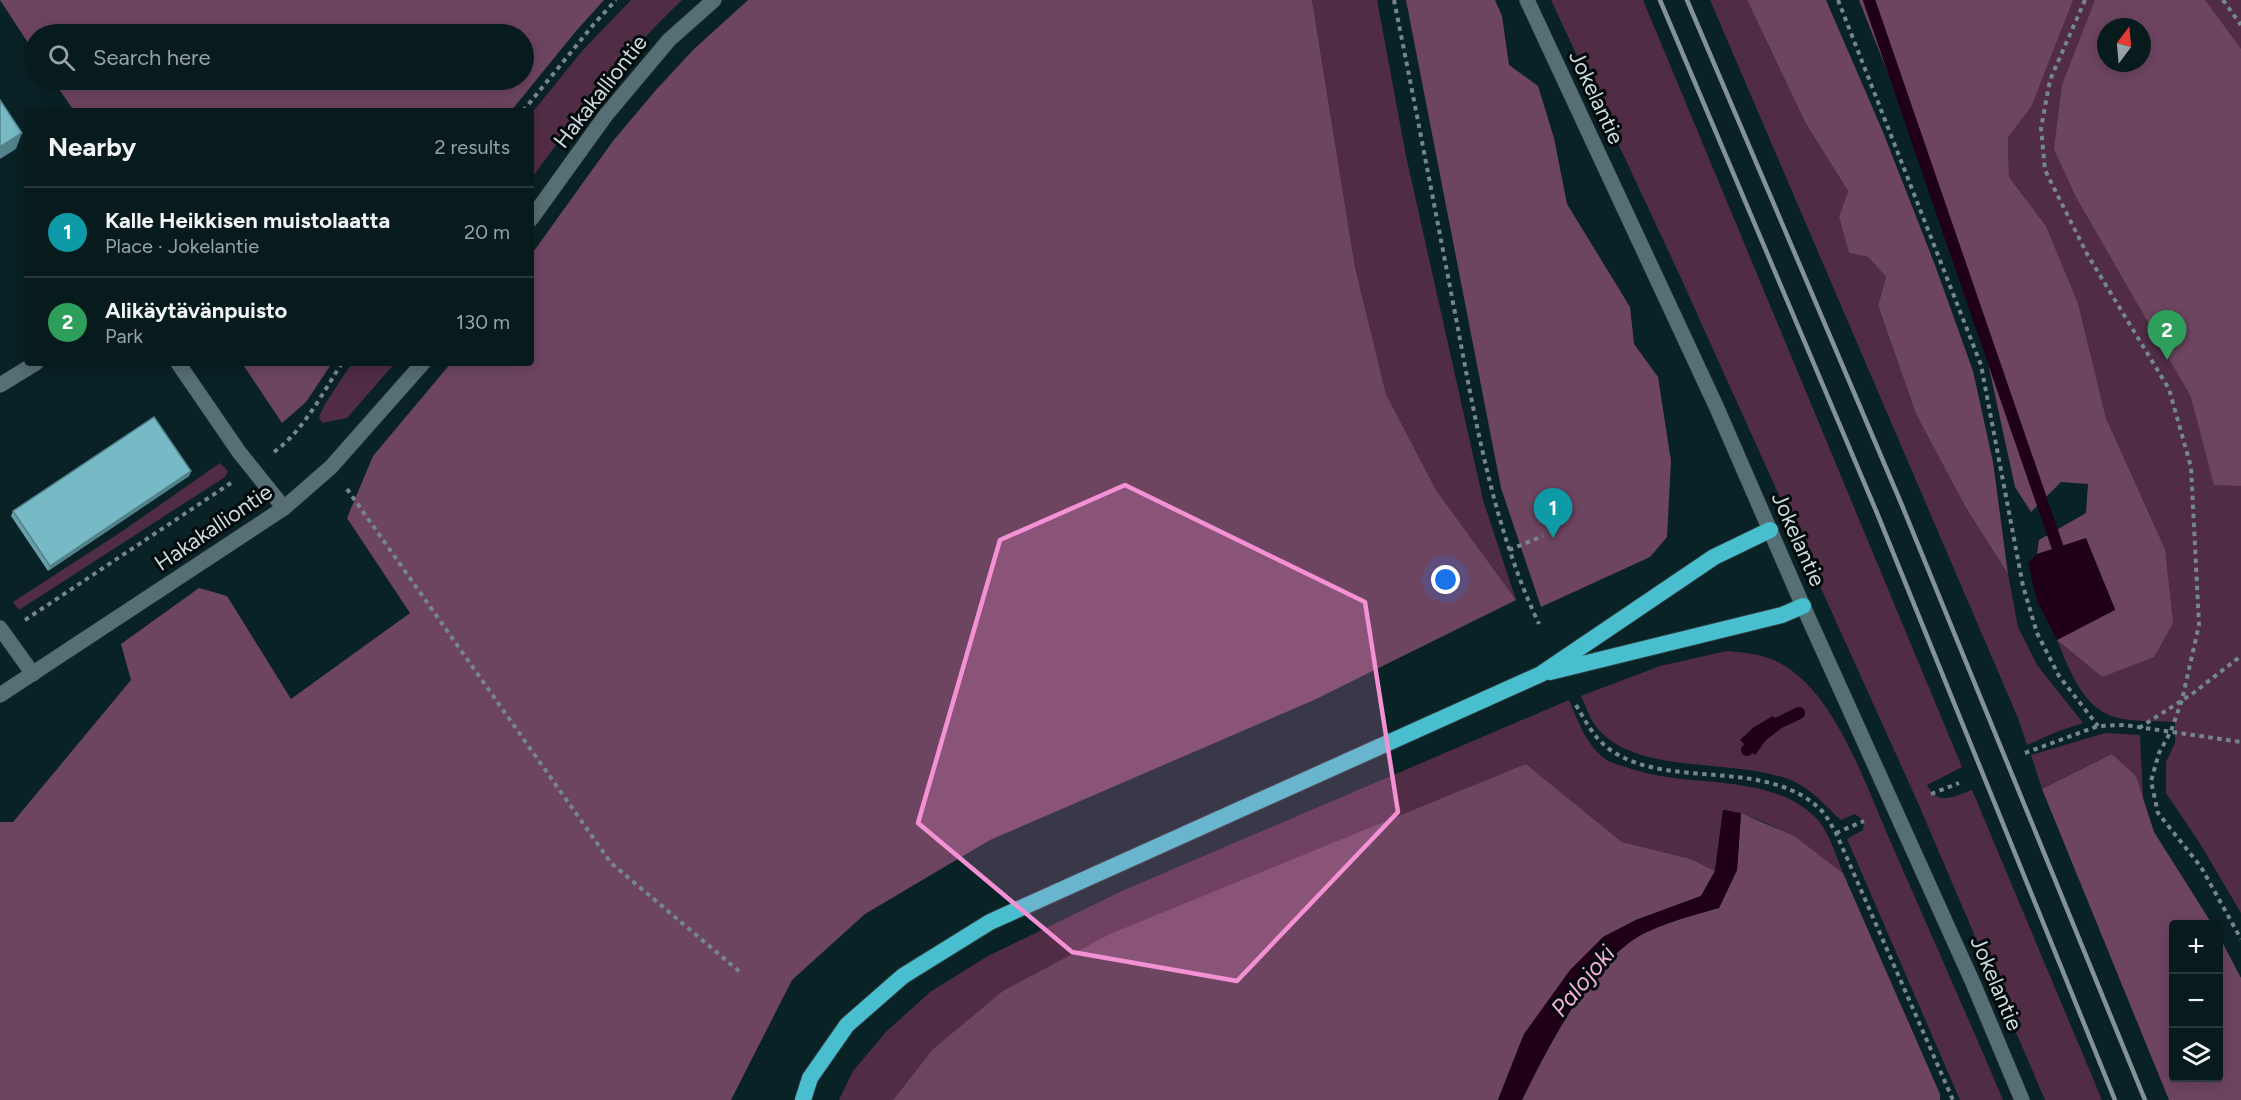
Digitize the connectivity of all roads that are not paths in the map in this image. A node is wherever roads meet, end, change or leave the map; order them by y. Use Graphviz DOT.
graph roads {
  1 [pos="714,0"];
  2 [pos="1527,0"];
  3 [pos="534,215"];
  4 [pos="31,366"];
  5 [pos="180,366"];
  6 [pos="420,366"];
  7 [pos="0,385"];
  8 [pos="284,508"];
  9 [pos="1770,530"];
  10 [pos="1803,606"];
  11 [pos="2,631"];
  12 [pos="33,674"];
  13 [pos="1540,674"];
  14 [pos="0,695"];
  15 [pos="803,1100"];
  16 [pos="2022,1100"];
  1 -- 3 [label="street, Hakakalliontie"];
  2 -- 9 [label="street, Jokelantie"];
  4 -- 7 [label="street"];
  5 -- 8 [label="street"];
  6 -- 8 [label="street, Hakakalliontie"];
  8 -- 12 [label="street, Hakakalliontie"];
  9 -- 10 [label="street, Jokelantie"];
  9 -- 13 [label="highway"];
  10 -- 13 [label="highway"];
  10 -- 16 [label="street, Jokelantie"];
  11 -- 12 [label="street"];
  12 -- 14 [label="street, Hakakalliontie"];
  13 -- 15 [label="highway"];
}
